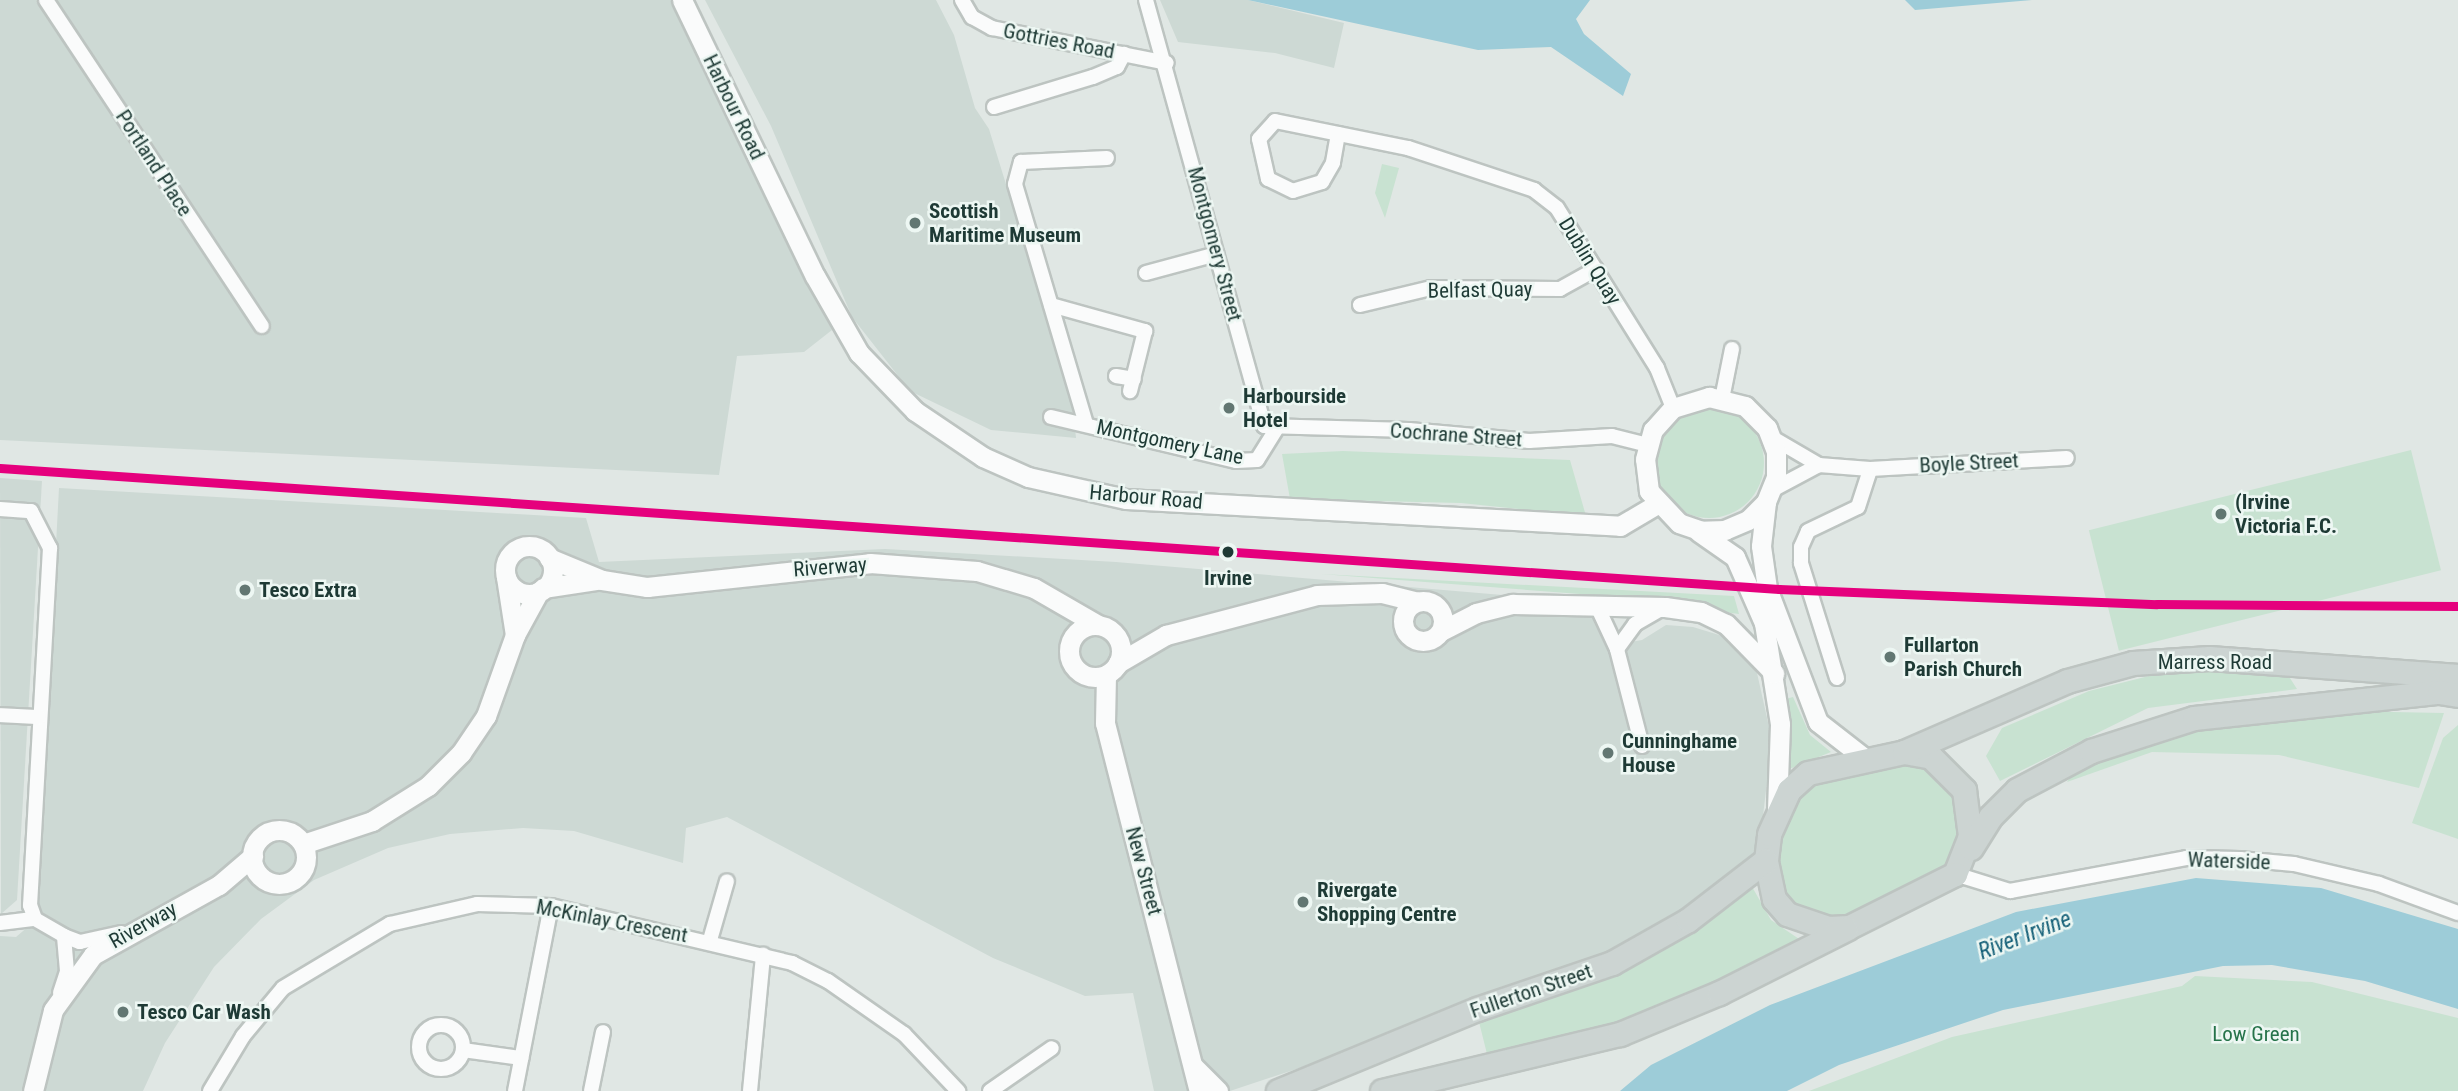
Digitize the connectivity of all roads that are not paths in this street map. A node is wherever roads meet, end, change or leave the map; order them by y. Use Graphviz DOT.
graph roads {
  1 [pos="46,0"];
  2 [pos="682,0"];
  3 [pos="962,0"];
  4 [pos="1146,0"];
  5 [pos="1124,54"];
  6 [pos="1167,63"];
  7 [pos="993,107"];
  8 [pos="1338,134"];
  9 [pos="1107,158"];
  10 [pos="1217,254"];
  11 [pos="1596,269"];
  12 [pos="1146,273"];
  13 [pos="1051,305"];
  14 [pos="1360,305"];
  15 [pos="262,326"];
  16 [pos="1732,349"];
  17 [pos="1116,376"];
  18 [pos="1722,399"];
  19 [pos="1673,408"];
  20 [pos="1051,417"];
  21 [pos="1086,425"];
  22 [pos="1271,426"];
  23 [pos="1771,437"];
  24 [pos="1647,445"];
  25 [pos="2067,458"];
  26 [pos="1819,465"];
  27 [pos="1870,469"];
  28 [pos="1769,496"];
  29 [pos="1657,504"];
  30 [pos="0,509"];
  31 [pos="1694,529"];
  32 [pos="549,558"];
  33 [pos="506,578"];
  34 [pos="602,580"];
  35 [pos="541,590"];
  36 [pos="1364,594"];
  37 [pos="1053,601"];
  38 [pos="1417,601"];
  39 [pos="1597,606"];
  40 [pos="1665,607"];
  41 [pos="1402,624"];
  42 [pos="1106,629"];
  43 [pos="1441,631"];
  44 [pos="515,635"];
  45 [pos="1073,636"];
  46 [pos="1151,641"];
  47 [pos="1617,649"];
  48 [pos="1112,669"];
  49 [pos="1774,673"];
  50 [pos="2458,676"];
  51 [pos="1837,678"];
  52 [pos="2458,695"];
  53 [pos="0,715"];
  54 [pos="39,717"];
  55 [pos="1642,746"];
  56 [pos="1904,752"];
  57 [pos="1863,757"];
  58 [pos="1777,812"];
  59 [pos="305,850"];
  60 [pos="253,856"];
  61 [pos="1766,860"];
  62 [pos="1960,867"];
  63 [pos="263,879"];
  64 [pos="727,881"];
  65 [pos="219,886"];
  66 [pos="551,906"];
  67 [pos="2458,913"];
  68 [pos="35,919"];
  69 [pos="0,923"];
  70 [pos="1849,927"];
  71 [pos="128,931"];
  72 [pos="64,936"];
  73 [pos="710,940"];
  74 [pos="763,955"];
  75 [pos="54,1010"];
  76 [pos="603,1032"];
  77 [pos="1052,1048"];
  78 [pos="463,1049"];
  79 [pos="522,1058"];
  80 [pos="1193,1066"];
  81 [pos="33,1091"];
  82 [pos="211,1091"];
  83 [pos="515,1091"];
  84 [pos="591,1091"];
  85 [pos="750,1091"];
  86 [pos="958,1091"];
  87 [pos="990,1091"];
  88 [pos="1199,1091"];
  89 [pos="1218,1091"];
  90 [pos="1278,1091"];
  91 [pos="1382,1091"];
  1 -- 15 [label="street, Portland Place"];
  2 -- 29 [label="street, Harbour Road"];
  3 -- 5 [label="street, Gottries Road"];
  4 -- 6 [label="street, Montgomery Street"];
  5 -- 6 [label="street, Gottries Road"];
  5 -- 7 [label="street"];
  6 -- 10 [label="street, Montgomery Street"];
  8 -- 8 [label="street, Dublin Quay"];
  8 -- 11 [label="street, Dublin Quay"];
  9 -- 13 [label="street, Montgomery Lane"];
  10 -- 12 [label="street"];
  10 -- 22 [label="street, Montgomery Street"];
  11 -- 14 [label="street, Belfast Quay"];
  11 -- 19 [label="street, Dublin Quay"];
  13 -- 17 [label="street"];
  13 -- 21 [label="street, Montgomery Lane"];
  16 -- 18 [label="street"];
  18 -- 19 [label="street"];
  18 -- 23 [label="street"];
  19 -- 24 [label="street"];
  20 -- 21 [label="street, Montgomery Lane"];
  21 -- 22 [label="street, Montgomery Lane"];
  22 -- 24 [label="street, Cochrane Street"];
  23 -- 26 [label="street"];
  23 -- 28 [label="street"];
  24 -- 29 [label="street"];
  25 -- 27 [label="street, Boyle Street"];
  26 -- 27 [label="street, Boyle Street"];
  26 -- 28 [label="street"];
  27 -- 51 [label="street"];
  28 -- 31 [label="street"];
  28 -- 57 [label="street"];
  29 -- 31 [label="street"];
  30 -- 54 [label="street"];
  31 -- 49 [label="street"];
  32 -- 33 [label="street"];
  32 -- 34 [label="street, Riverway"];
  32 -- 35 [label="street"];
  33 -- 35 [label="street"];
  33 -- 44 [label="street"];
  34 -- 35 [label="street, Riverway"];
  34 -- 37 [label="street, Riverway"];
  35 -- 44 [label="street"];
  36 -- 38 [label="street"];
  36 -- 41 [label="street"];
  36 -- 46 [label="street"];
  37 -- 42 [label="street, Riverway"];
  37 -- 45 [label="street"];
  38 -- 41 [label="street"];
  38 -- 43 [label="street"];
  39 -- 40 [label="street"];
  39 -- 43 [label="street"];
  39 -- 47 [label="street"];
  40 -- 47 [label="street"];
  40 -- 49 [label="street"];
  41 -- 43 [label="street"];
  42 -- 45 [label="street"];
  42 -- 46 [label="street"];
  42 -- 48 [label="street"];
  44 -- 59 [label="street"];
  45 -- 48 [label="street"];
  46 -- 48 [label="street"];
  47 -- 55 [label="street"];
  48 -- 80 [label="street, New Street"];
  49 -- 58 [label="street"];
  50 -- 56 [label="main road, Marress Road"];
  52 -- 62 [label="main road"];
  53 -- 54 [label="street"];
  54 -- 68 [label="street"];
  56 -- 57 [label="main road"];
  56 -- 62 [label="main road"];
  57 -- 58 [label="main road"];
  58 -- 61 [label="main road"];
  59 -- 60 [label="street"];
  59 -- 63 [label="street"];
  60 -- 63 [label="street"];
  60 -- 65 [label="street, Riverway"];
  61 -- 70 [label="main road"];
  61 -- 90 [label="main road, Fullerton Street"];
  62 -- 67 [label="street, Waterside"];
  62 -- 70 [label="main road"];
  63 -- 65 [label="street, Riverway"];
  64 -- 73 [label="street, McKinlay Crescent"];
  65 -- 71 [label="street, Riverway"];
  66 -- 73 [label="street, McKinlay Crescent"];
  66 -- 79 [label="street"];
  66 -- 82 [label="street, McKinlay Crescent"];
  68 -- 69 [label="street"];
  68 -- 72 [label="street"];
  70 -- 91 [label="main road"];
  71 -- 72 [label="street"];
  71 -- 75 [label="street, Riverway"];
  72 -- 75 [label="street"];
  73 -- 74 [label="street, McKinlay Crescent"];
  74 -- 85 [label="street"];
  74 -- 86 [label="street, McKinlay Crescent"];
  75 -- 81 [label="street, Riverway"];
  76 -- 84 [label="street"];
  77 -- 87 [label="street"];
  78 -- 79 [label="street"];
  79 -- 83 [label="street"];
  80 -- 88 [label="street, New Street"];
  80 -- 89 [label="street"];
}
